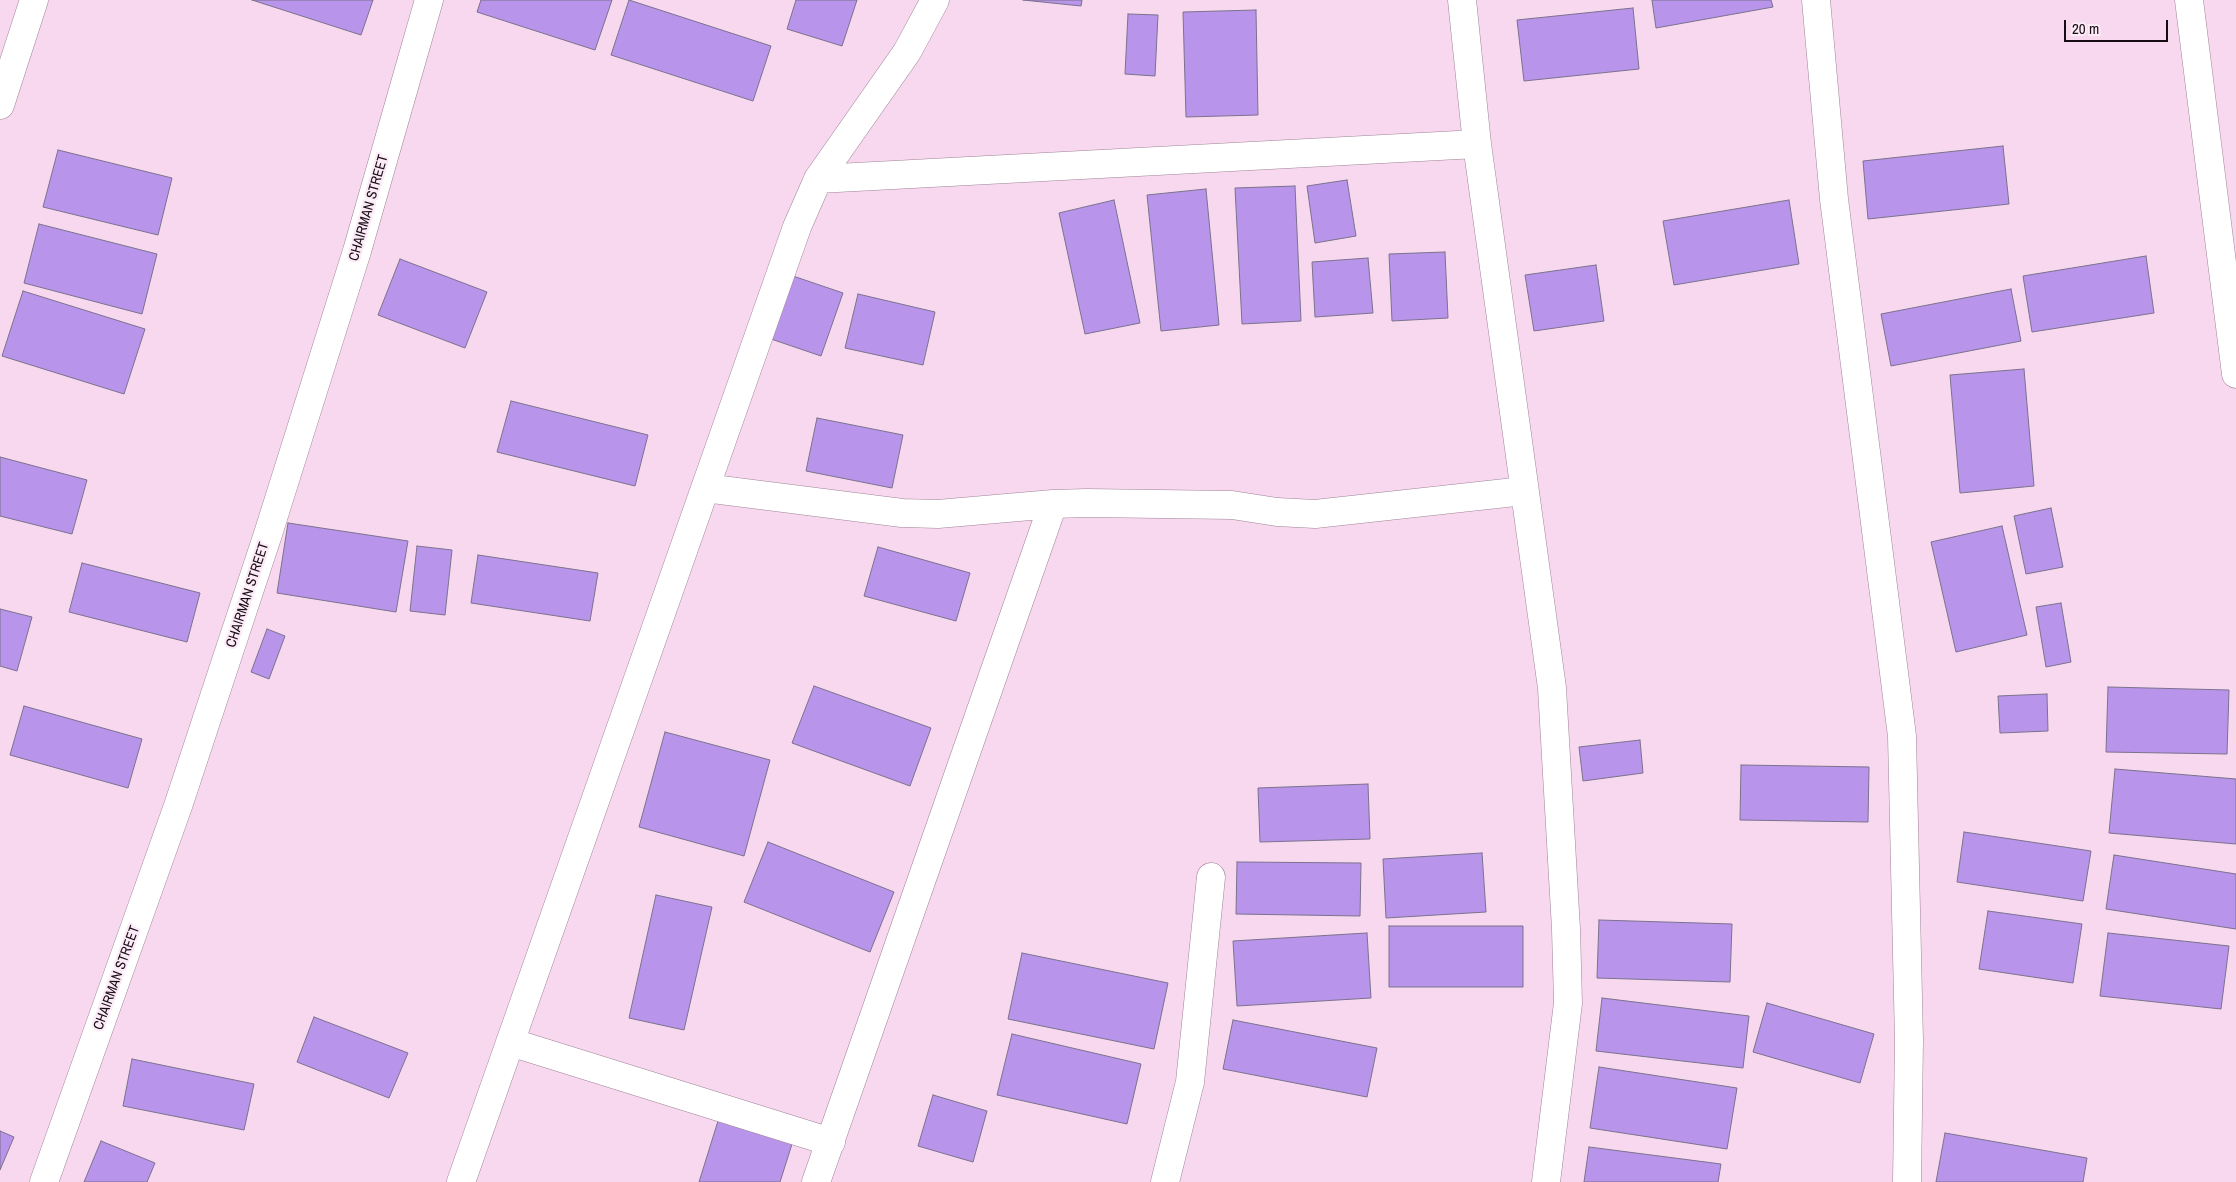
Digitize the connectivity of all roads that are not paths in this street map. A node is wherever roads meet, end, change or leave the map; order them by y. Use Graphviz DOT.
graph roads {
  1 [pos="34,0"];
  2 [pos="429,0"];
  3 [pos="935,0"];
  4 [pos="1462,0"];
  5 [pos="1816,0"];
  6 [pos="2189,0"];
  7 [pos="0,105"];
  8 [pos="1477,144"];
  9 [pos="818,178"];
  10 [pos="2236,374"];
  11 [pos="706,488"];
  12 [pos="1524,491"];
  13 [pos="1053,504"];
  14 [pos="1211,877"];
  15 [pos="510,1042"];
  16 [pos="831,1142"];
  17 [pos="44,1182"];
  18 [pos="461,1182"];
  19 [pos="816,1182"];
  20 [pos="1165,1182"];
  21 [pos="1546,1182"];
  22 [pos="1907,1182"];
  1 -- 7 [label="street"];
  2 -- 17 [label="street, CHAIRMAN STREET"];
  3 -- 9 [label="street"];
  4 -- 8 [label="street"];
  5 -- 22 [label="street"];
  6 -- 10 [label="street"];
  8 -- 9 [label="street"];
  8 -- 12 [label="street"];
  9 -- 11 [label="street"];
  11 -- 13 [label="street"];
  11 -- 15 [label="street"];
  12 -- 13 [label="street"];
  12 -- 21 [label="street"];
  13 -- 16 [label="street"];
  14 -- 20 [label="street"];
  15 -- 16 [label="street"];
  15 -- 18 [label="street"];
  16 -- 19 [label="street"];
}
